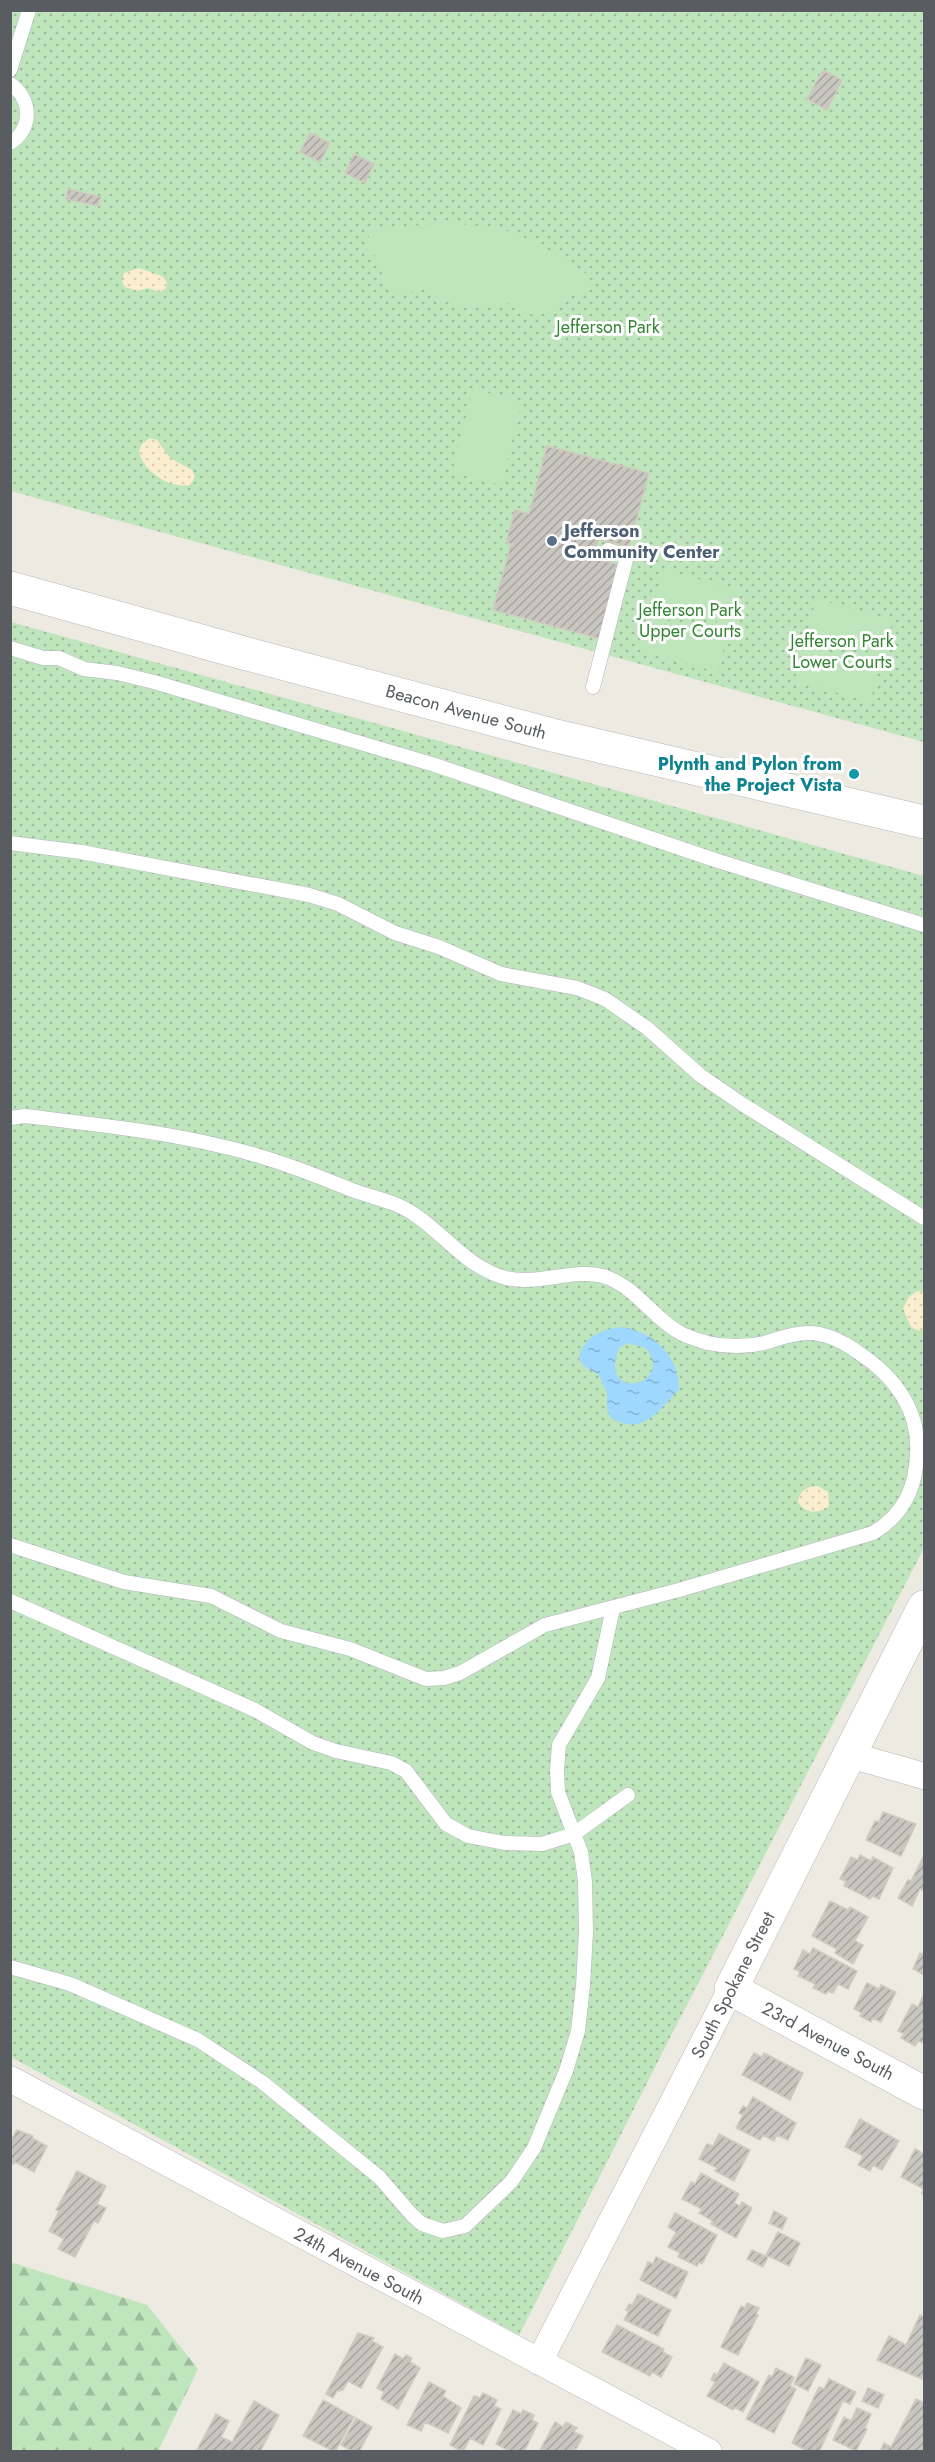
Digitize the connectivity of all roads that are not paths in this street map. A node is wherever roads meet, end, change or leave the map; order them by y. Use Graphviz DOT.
graph roads {
  1 [pos="29,10"];
  2 [pos="10,70"];
  3 [pos="10,84"];
  4 [pos="10,143"];
  5 [pos="608,550"];
  6 [pos="10,588"];
  7 [pos="10,648"];
  8 [pos="593,687"];
  9 [pos="924,822"];
  10 [pos="10,843"];
  11 [pos="924,925"];
  12 [pos="10,1118"];
  13 [pos="924,1218"];
  14 [pos="10,1545"];
  15 [pos="10,1601"];
  16 [pos="924,1607"];
  17 [pos="613,1608"];
  18 [pos="850,1755"];
  19 [pos="924,1776"];
  20 [pos="628,1795"];
  21 [pos="574,1834"];
  22 [pos="10,1967"];
  23 [pos="731,1989"];
  24 [pos="10,2079"];
  25 [pos="924,2093"];
  26 [pos="539,2362"];
  27 [pos="709,2451"];
  1 -- 2 [label="lane"];
  3 -- 4 [label="lane"];
  5 -- 8 [label="lane"];
  6 -- 9 [label="main road, Beacon Avenue South"];
  7 -- 11 [label="lane"];
  10 -- 13 [label="lane"];
  12 -- 17 [label="lane"];
  14 -- 17 [label="lane"];
  15 -- 21 [label="lane"];
  16 -- 18 [label="main road, South Spokane Street"];
  17 -- 21 [label="lane"];
  18 -- 19 [label="street"];
  18 -- 23 [label="main road, South Spokane Street"];
  20 -- 21 [label="lane"];
  21 -- 22 [label="lane"];
  23 -- 25 [label="main road, 23rd Avenue South"];
  23 -- 26 [label="street, South Spokane Street"];
  24 -- 26 [label="street, 24th Avenue South"];
  26 -- 27 [label="street, 24th Avenue South"];
}
